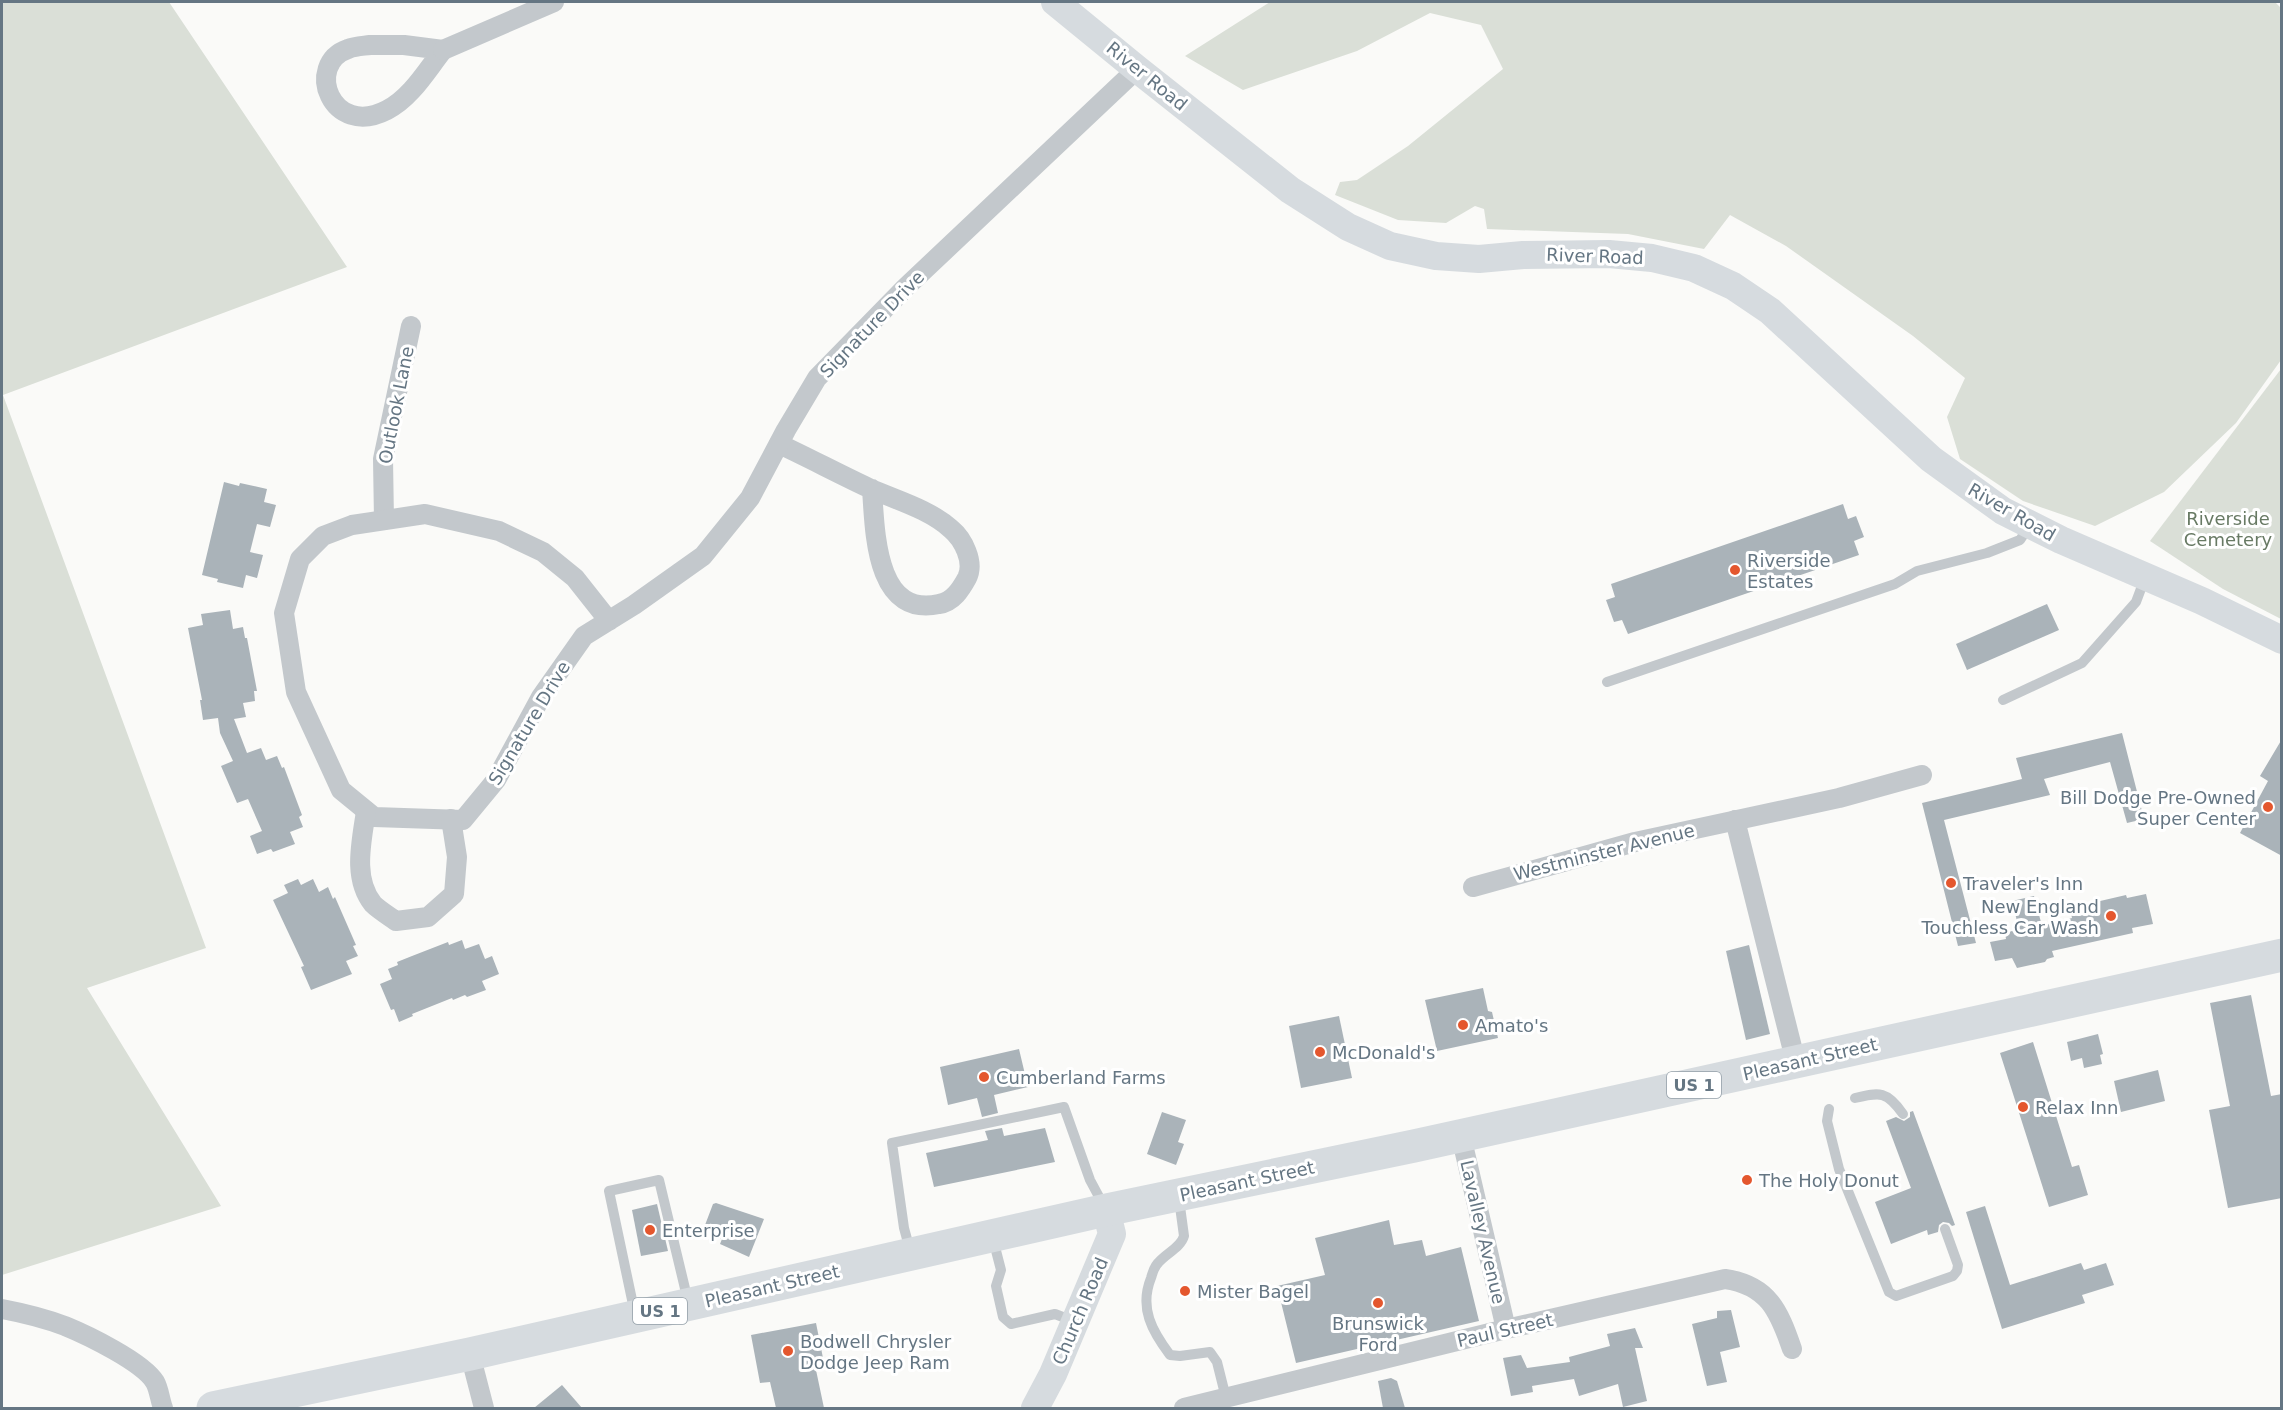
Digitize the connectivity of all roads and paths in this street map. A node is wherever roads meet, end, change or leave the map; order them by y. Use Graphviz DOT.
graph roads {
  1 [pos="554,2"];
  2 [pos="1055,2"];
  3 [pos="443,50"];
  4 [pos="1137,69"];
  5 [pos="411,326"];
  6 [pos="779,444"];
  7 [pos="872,489"];
  8 [pos="384,520"];
  9 [pos="2030,525"];
  10 [pos="2146,577"];
  11 [pos="609,621"];
  12 [pos="2282,640"];
  13 [pos="1607,682"];
  14 [pos="2003,700"];
  15 [pos="1922,775"];
  16 [pos="366,811"];
  17 [pos="452,819"];
  18 [pos="1735,820"];
  19 [pos="1473,887"];
  20 [pos="2282,956"];
  21 [pos="1796,1063"];
  22 [pos="1855,1098"];
  23 [pos="1829,1108"];
  24 [pos="1903,1114"];
  25 [pos="1461,1136"];
  26 [pos="1179,1195"];
  27 [pos="1106,1210"];
  28 [pos="1945,1229"];
  29 [pos="992,1236"];
  30 [pos="911,1254"];
  31 [pos="688,1305"];
  32 [pos="2,1309"];
  33 [pos="636,1316"];
  34 [pos="1076,1322"];
  35 [pos="1506,1329"];
  36 [pos="1792,1349"];
  37 [pos="470,1354"];
  38 [pos="1226,1398"];
  39 [pos="163,1408"];
  40 [pos="213,1408"];
  41 [pos="484,1408"];
  42 [pos="1035,1408"];
  43 [pos="1184,1408"];
  1 -- 3 [label="street"];
  2 -- 4 [label="street, River Road"];
  3 -- 3 [label="street"];
  4 -- 6 [label="street, Signature Drive"];
  4 -- 9 [label="street, River Road"];
  5 -- 8 [label="street, Outlook Lane"];
  6 -- 7 [label="street"];
  6 -- 11 [label="street, Signature Drive"];
  7 -- 7 [label="street"];
  8 -- 11 [label="street"];
  8 -- 16 [label="street"];
  9 -- 10 [label="street, River Road"];
  9 -- 13 [label="lane"];
  10 -- 12 [label="street, River Road"];
  10 -- 14 [label="lane"];
  11 -- 17 [label="street, Signature Drive"];
  15 -- 18 [label="street, Westminster Avenue"];
  16 -- 17 [label="street"];
  16 -- 17 [label="street"];
  18 -- 19 [label="street, Westminster Avenue"];
  18 -- 21 [label="street"];
  20 -- 21 [label="highway, Pleasant Street / US 1"];
  21 -- 25 [label="highway, Pleasant Street / US 1"];
  22 -- 24 [label="lane"];
  23 -- 28 [label="lane"];
  25 -- 26 [label="highway, Pleasant Street / US 1"];
  25 -- 35 [label="street, Lavalley Avenue"];
  26 -- 27 [label="highway, Pleasant Street / US 1"];
  26 -- 38 [label="lane"];
  27 -- 29 [label="highway, Pleasant Street / US 1"];
  27 -- 30 [label="lane"];
  27 -- 34 [label="street, Church Road"];
  29 -- 30 [label="highway, Pleasant Street / US 1"];
  29 -- 34 [label="lane"];
  30 -- 31 [label="highway, Pleasant Street / US 1"];
  31 -- 33 [label="highway, Pleasant Street / US 1"];
  31 -- 33 [label="lane"];
  32 -- 39 [label="street"];
  33 -- 37 [label="highway, Pleasant Street / US 1"];
  34 -- 42 [label="street, Church Road"];
  35 -- 36 [label="street, Paul Street"];
  35 -- 38 [label="street, Paul Street"];
  37 -- 40 [label="highway, Pleasant Street / US 1"];
  37 -- 41 [label="street"];
  38 -- 43 [label="street, Paul Street"];
}
